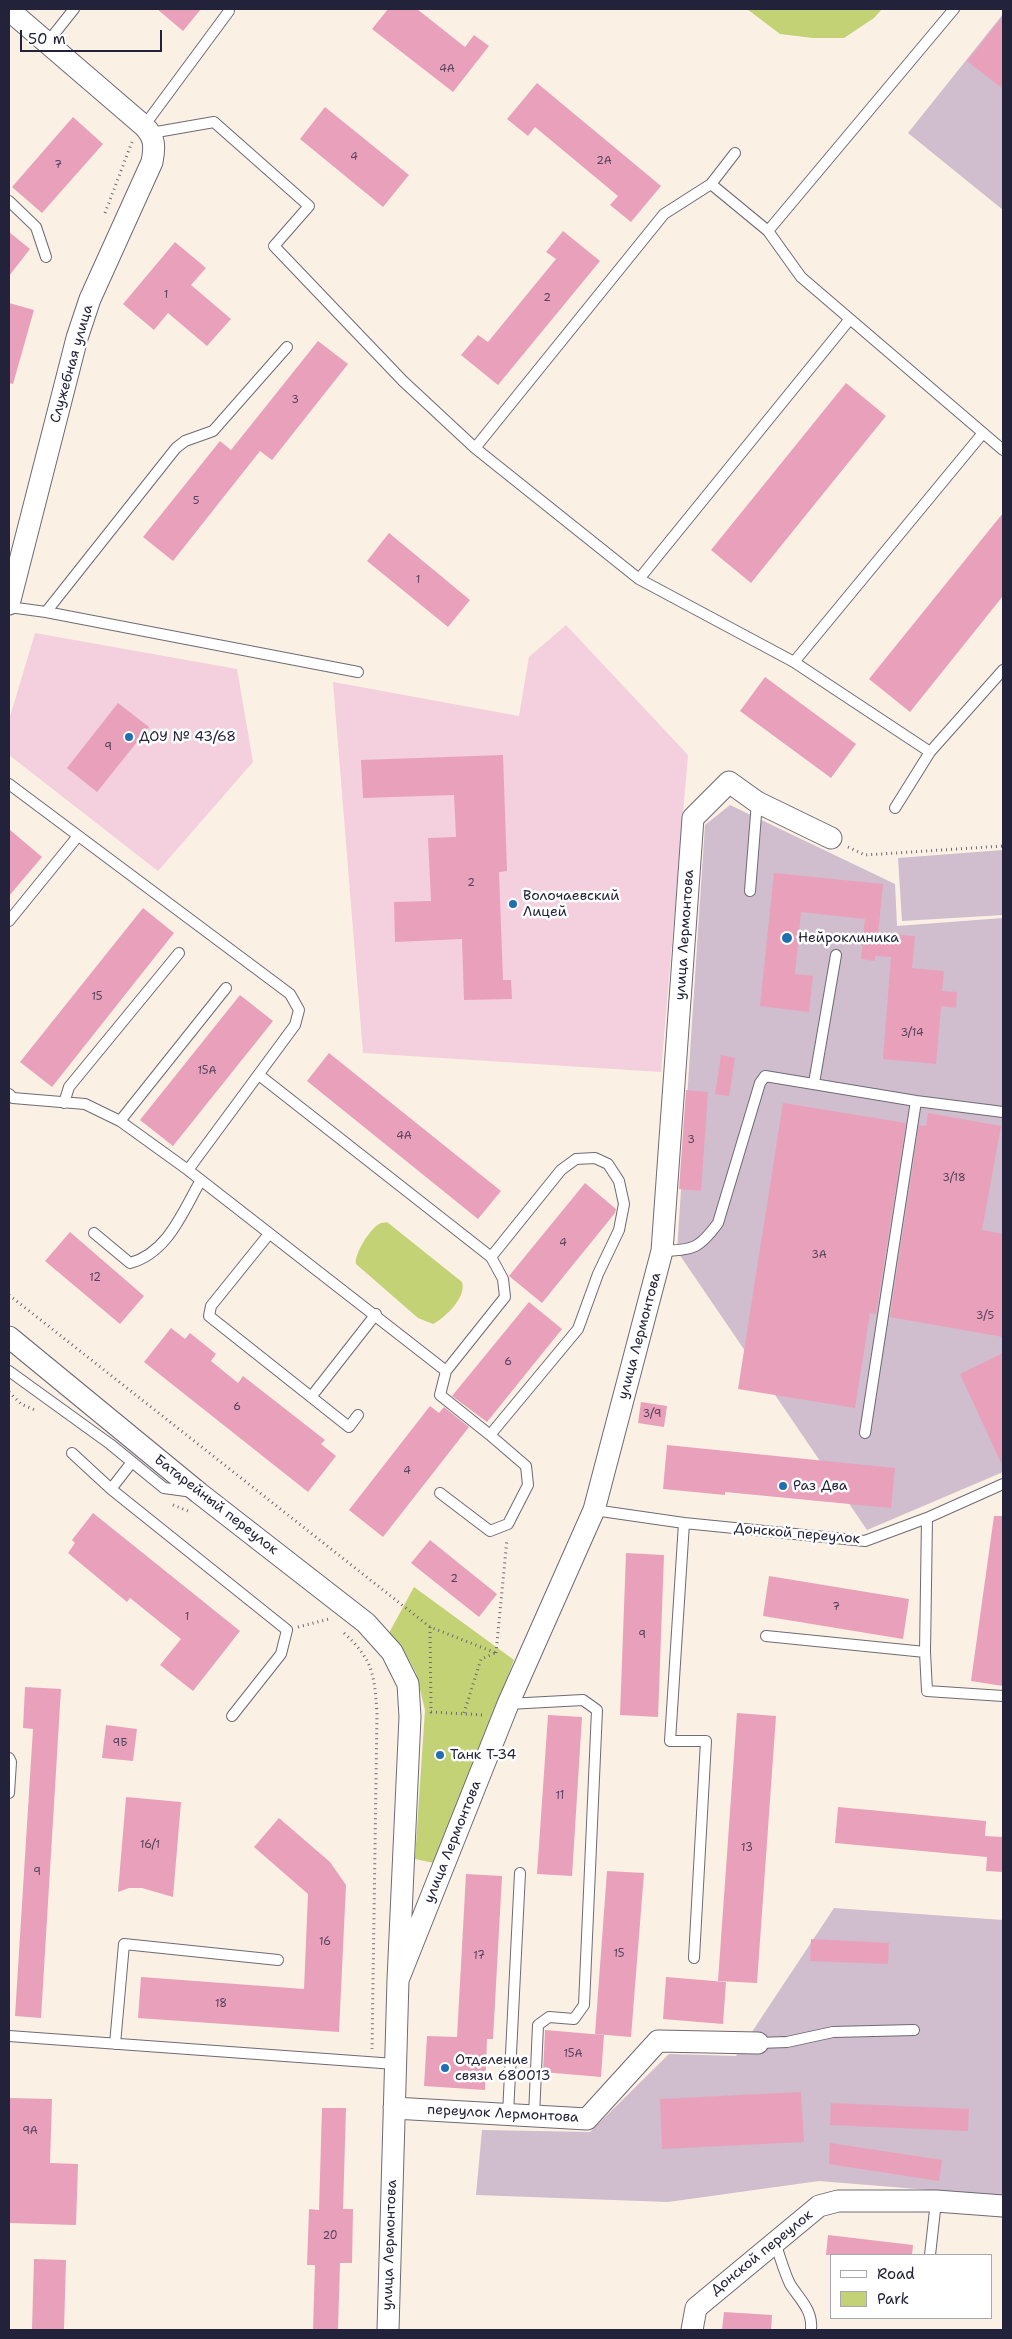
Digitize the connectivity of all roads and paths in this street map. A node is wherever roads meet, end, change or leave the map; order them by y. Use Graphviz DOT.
graph roads {
  1 [pos="74,9"];
  2 [pos="954,9"];
  3 [pos="9,10"];
  4 [pos="229,10"];
  5 [pos="47,43"];
  6 [pos="148,129"];
  7 [pos="735,153"];
  8 [pos="711,184"];
  9 [pos="9,201"];
  10 [pos="768,231"];
  11 [pos="46,258"];
  12 [pos="850,320"];
  13 [pos="286,348"];
  14 [pos="983,433"];
  15 [pos="475,448"];
  16 [pos="1003,450"];
  17 [pos="639,579"];
  18 [pos="9,606"];
  19 [pos="46,612"];
  20 [pos="794,662"];
  21 [pos="1003,670"];
  22 [pos="358,672"];
  23 [pos="930,752"];
  24 [pos="9,784"];
  25 [pos="756,802"];
  26 [pos="896,808"];
  27 [pos="78,836"];
  28 [pos="831,838"];
  29 [pos="1003,846"];
  30 [pos="750,891"];
  31 [pos="9,921"];
  32 [pos="179,953"];
  33 [pos="836,955"];
  34 [pos="226,988"];
  35 [pos="259,1075"];
  36 [pos="814,1083"];
  37 [pos="9,1094"];
  38 [pos="916,1101"];
  39 [pos="64,1103"];
  40 [pos="1002,1108"];
  41 [pos="120,1120"];
  42 [pos="188,1170"];
  43 [pos="201,1180"];
  44 [pos="94,1233"];
  45 [pos="269,1234"];
  46 [pos="662,1251"];
  47 [pos="491,1257"];
  48 [pos="9,1295"];
  49 [pos="376,1314"];
  50 [pos="9,1337"];
  51 [pos="446,1370"];
  52 [pos="10,1374"];
  53 [pos="311,1397"];
  54 [pos="358,1415"];
  55 [pos="865,1433"];
  56 [pos="490,1435"];
  57 [pos="72,1453"];
  58 [pos="132,1462"];
  59 [pos="1003,1484"];
  60 [pos="110,1489"];
  61 [pos="199,1493"];
  62 [pos="440,1493"];
  63 [pos="594,1510"];
  64 [pos="927,1518"];
  65 [pos="684,1523"];
  66 [pos="508,1524"];
  67 [pos="324,1614"];
  68 [pos="329,1619"];
  69 [pos="335,1625"];
  70 [pos="430,1628"];
  71 [pos="287,1630"];
  72 [pos="342,1631"];
  73 [pos="766,1636"];
  74 [pos="925,1652"];
  75 [pos="496,1653"];
  76 [pos="408,1684"];
  77 [pos="1003,1696"];
  78 [pos="505,1712"];
  79 [pos="464,1713"];
  80 [pos="232,1716"];
  81 [pos="9,1758"];
  82 [pos="9,1793"];
  83 [pos="520,1873"];
  84 [pos="694,1958"];
  85 [pos="278,1960"];
  86 [pos="398,1980"];
  87 [pos="914,2030"];
  88 [pos="9,2036"];
  89 [pos="758,2043"];
  90 [pos="115,2044"];
  91 [pos="372,2062"];
  92 [pos="395,2064"];
  93 [pos="394,2108"];
  94 [pos="508,2114"];
  95 [pos="534,2116"];
  96 [pos="936,2201"];
  97 [pos="1003,2206"];
  98 [pos="775,2243"];
  99 [pos="930,2254"];
  100 [pos="388,2330"];
  101 [pos="692,2330"];
  102 [pos="811,2330"];
  1 -- 5 [label="lane"];
  2 -- 10 [label="lane"];
  3 -- 5 [label="street"];
  4 -- 6 [label="lane"];
  5 -- 6 [label="street"];
  6 -- 15 [label="lane"];
  6 -- 18 [label="street, Служебная улица"];
  7 -- 8 [label="lane"];
  8 -- 10 [label="lane"];
  8 -- 15 [label="lane"];
  9 -- 11 [label="lane"];
  10 -- 12 [label="lane"];
  12 -- 14 [label="lane"];
  12 -- 17 [label="lane"];
  13 -- 19 [label="lane"];
  14 -- 16 [label="lane"];
  14 -- 20 [label="lane"];
  15 -- 17 [label="lane"];
  17 -- 20 [label="lane"];
  18 -- 19 [label="lane"];
  19 -- 22 [label="lane"];
  20 -- 23 [label="lane"];
  21 -- 23 [label="lane"];
  23 -- 26 [label="lane"];
  24 -- 27 [label="lane"];
  25 -- 28 [label="street, улица Лермонтова"];
  25 -- 30 [label="lane"];
  25 -- 46 [label="street, улица Лермонтова"];
  27 -- 31 [label="lane"];
  27 -- 35 [label="lane"];
  28 -- 29 [label="path"];
  32 -- 39 [label="lane"];
  33 -- 36 [label="lane"];
  34 -- 41 [label="lane"];
  35 -- 42 [label="lane"];
  35 -- 47 [label="lane"];
  36 -- 38 [label="lane"];
  36 -- 46 [label="lane"];
  37 -- 39 [label="lane"];
  38 -- 40 [label="lane"];
  38 -- 55 [label="lane"];
  39 -- 41 [label="lane"];
  41 -- 42 [label="lane"];
  42 -- 43 [label="lane"];
  43 -- 44 [label="lane"];
  43 -- 45 [label="lane"];
  45 -- 49 [label="lane"];
  45 -- 53 [label="lane"];
  46 -- 63 [label="street, улица Лермонтова"];
  47 -- 51 [label="lane"];
  47 -- 56 [label="lane"];
  48 -- 70 [label="path"];
  49 -- 51 [label="lane"];
  49 -- 53 [label="lane"];
  50 -- 61 [label="street, Батарейный переулок"];
  51 -- 56 [label="lane"];
  52 -- 58 [label="lane"];
  53 -- 54 [label="lane"];
  56 -- 66 [label="lane"];
  57 -- 60 [label="lane"];
  58 -- 60 [label="lane"];
  58 -- 61 [label="lane"];
  59 -- 64 [label="lane"];
  60 -- 71 [label="lane"];
  61 -- 76 [label="street, Батарейный переулок"];
  62 -- 66 [label="lane"];
  63 -- 65 [label="lane, Донской переулок"];
  63 -- 78 [label="street, улица Лермонтова"];
  64 -- 65 [label="lane, Донской переулок"];
  64 -- 74 [label="lane"];
  65 -- 84 [label="lane"];
  66 -- 75 [label="path"];
  67 -- 68 [label="path"];
  68 -- 69 [label="path"];
  68 -- 71 [label="path"];
  70 -- 75 [label="path"];
  70 -- 79 [label="path"];
  71 -- 80 [label="lane"];
  72 -- 91 [label="path"];
  73 -- 74 [label="lane"];
  74 -- 77 [label="lane"];
  75 -- 79 [label="path"];
  76 -- 86 [label="street, улица Лермонтова"];
  78 -- 79 [label="path"];
  78 -- 86 [label="street, улица Лермонтова"];
  78 -- 95 [label="lane"];
  81 -- 82 [label="lane"];
  83 -- 94 [label="lane"];
  85 -- 90 [label="lane"];
  86 -- 92 [label="street, улица Лермонтова"];
  87 -- 89 [label="lane"];
  88 -- 90 [label="lane"];
  89 -- 95 [label="street, переулок Лермонтова"];
  90 -- 91 [label="lane"];
  91 -- 92 [label="lane"];
  92 -- 93 [label="street, улица Лермонтова"];
  93 -- 94 [label="street, переулок Лермонтова"];
  93 -- 100 [label="street, улица Лермонтова"];
  94 -- 95 [label="street, переулок Лермонтова"];
  96 -- 97 [label="street, Донской переулок"];
  96 -- 98 [label="street, Донской переулок"];
  96 -- 99 [label="lane"];
  98 -- 101 [label="street, Донской переулок"];
  98 -- 102 [label="lane"];
}
